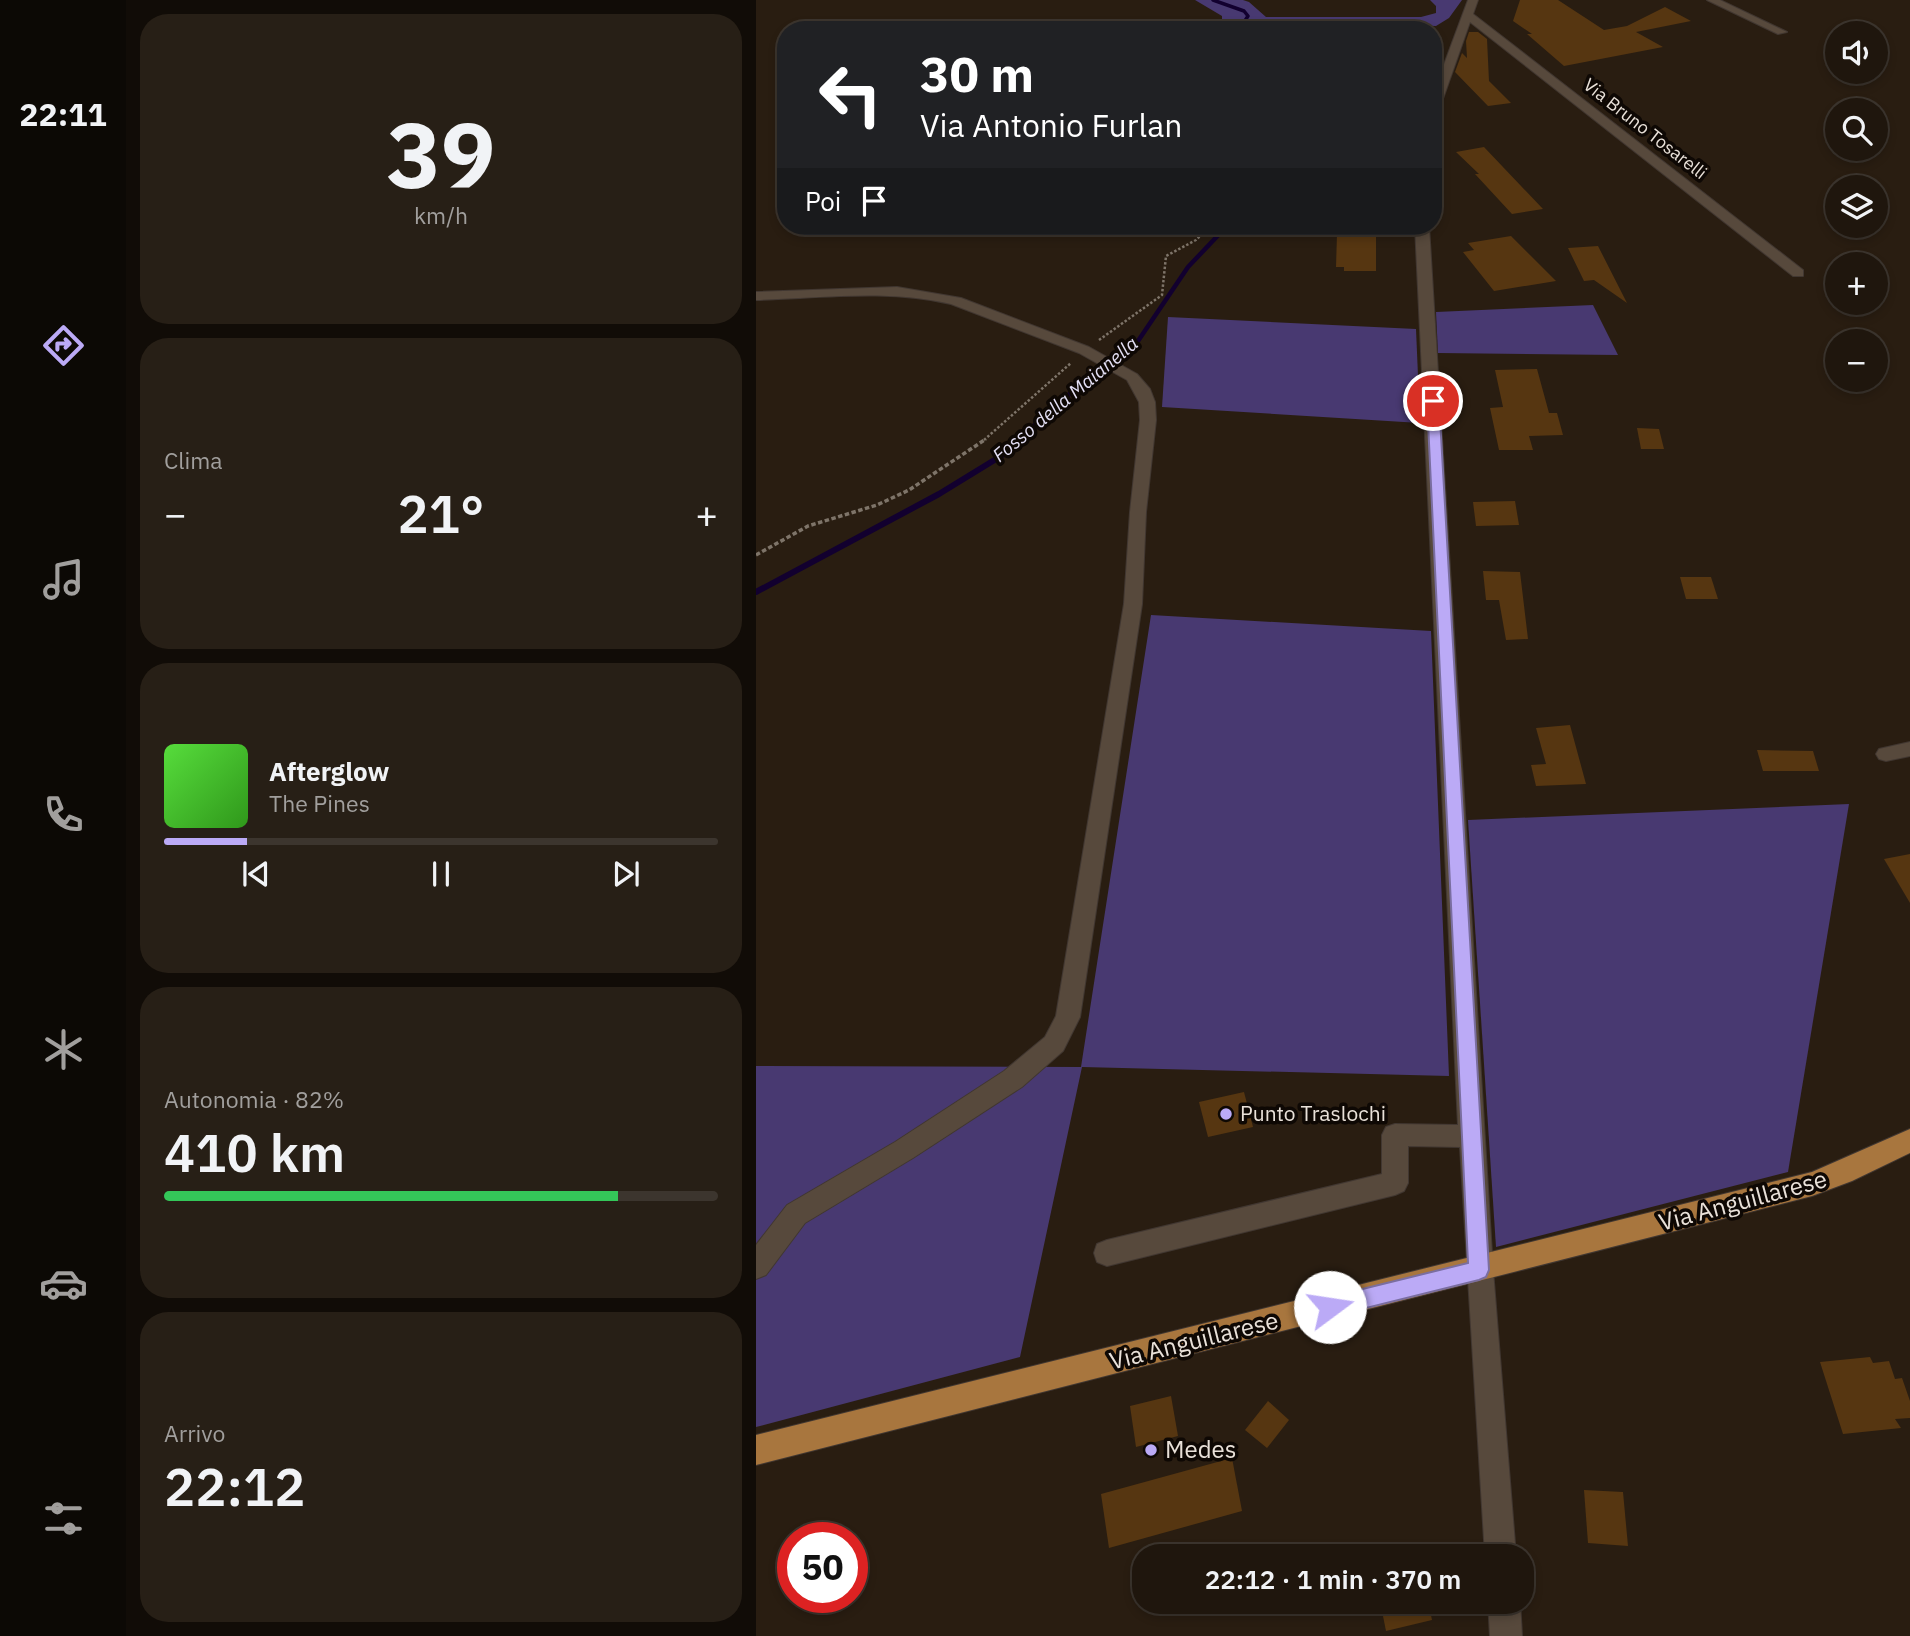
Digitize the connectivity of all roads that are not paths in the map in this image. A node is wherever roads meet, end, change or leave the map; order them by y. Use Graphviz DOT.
graph roads {
  1 [pos="1473,0"];
  2 [pos="1712,0"];
  3 [pos="1468,15"];
  4 [pos="1782,32"];
  5 [pos="1442,86"];
  6 [pos="1422,235"];
  7 [pos="1798,273"];
  8 [pos="756,296"];
  9 [pos="1910,748"];
  10 [pos="1886,754"];
  11 [pos="1471,1136"];
  12 [pos="1910,1140"];
  13 [pos="1107,1253"];
  14 [pos="756,1266"];
  15 [pos="1479,1270"];
  16 [pos="756,1450"];
  17 [pos="1500,1544"];
  18 [pos="1505,1614"];
  19 [pos="1506,1636"];
  1 -- 3 [label="street"];
  2 -- 4 [label="street"];
  3 -- 5 [label="street"];
  3 -- 7 [label="street, Via Bruno Tosarelli"];
  6 -- 11 [label="street"];
  8 -- 14 [label="street"];
  9 -- 10 [label="street"];
  11 -- 13 [label="street"];
  11 -- 15 [label="street"];
  12 -- 15 [label="main road, Via Anguillarese"];
  15 -- 16 [label="main road, Via Anguillarese"];
  15 -- 17 [label="street"];
  18 -- 19 [label="street"];
}
